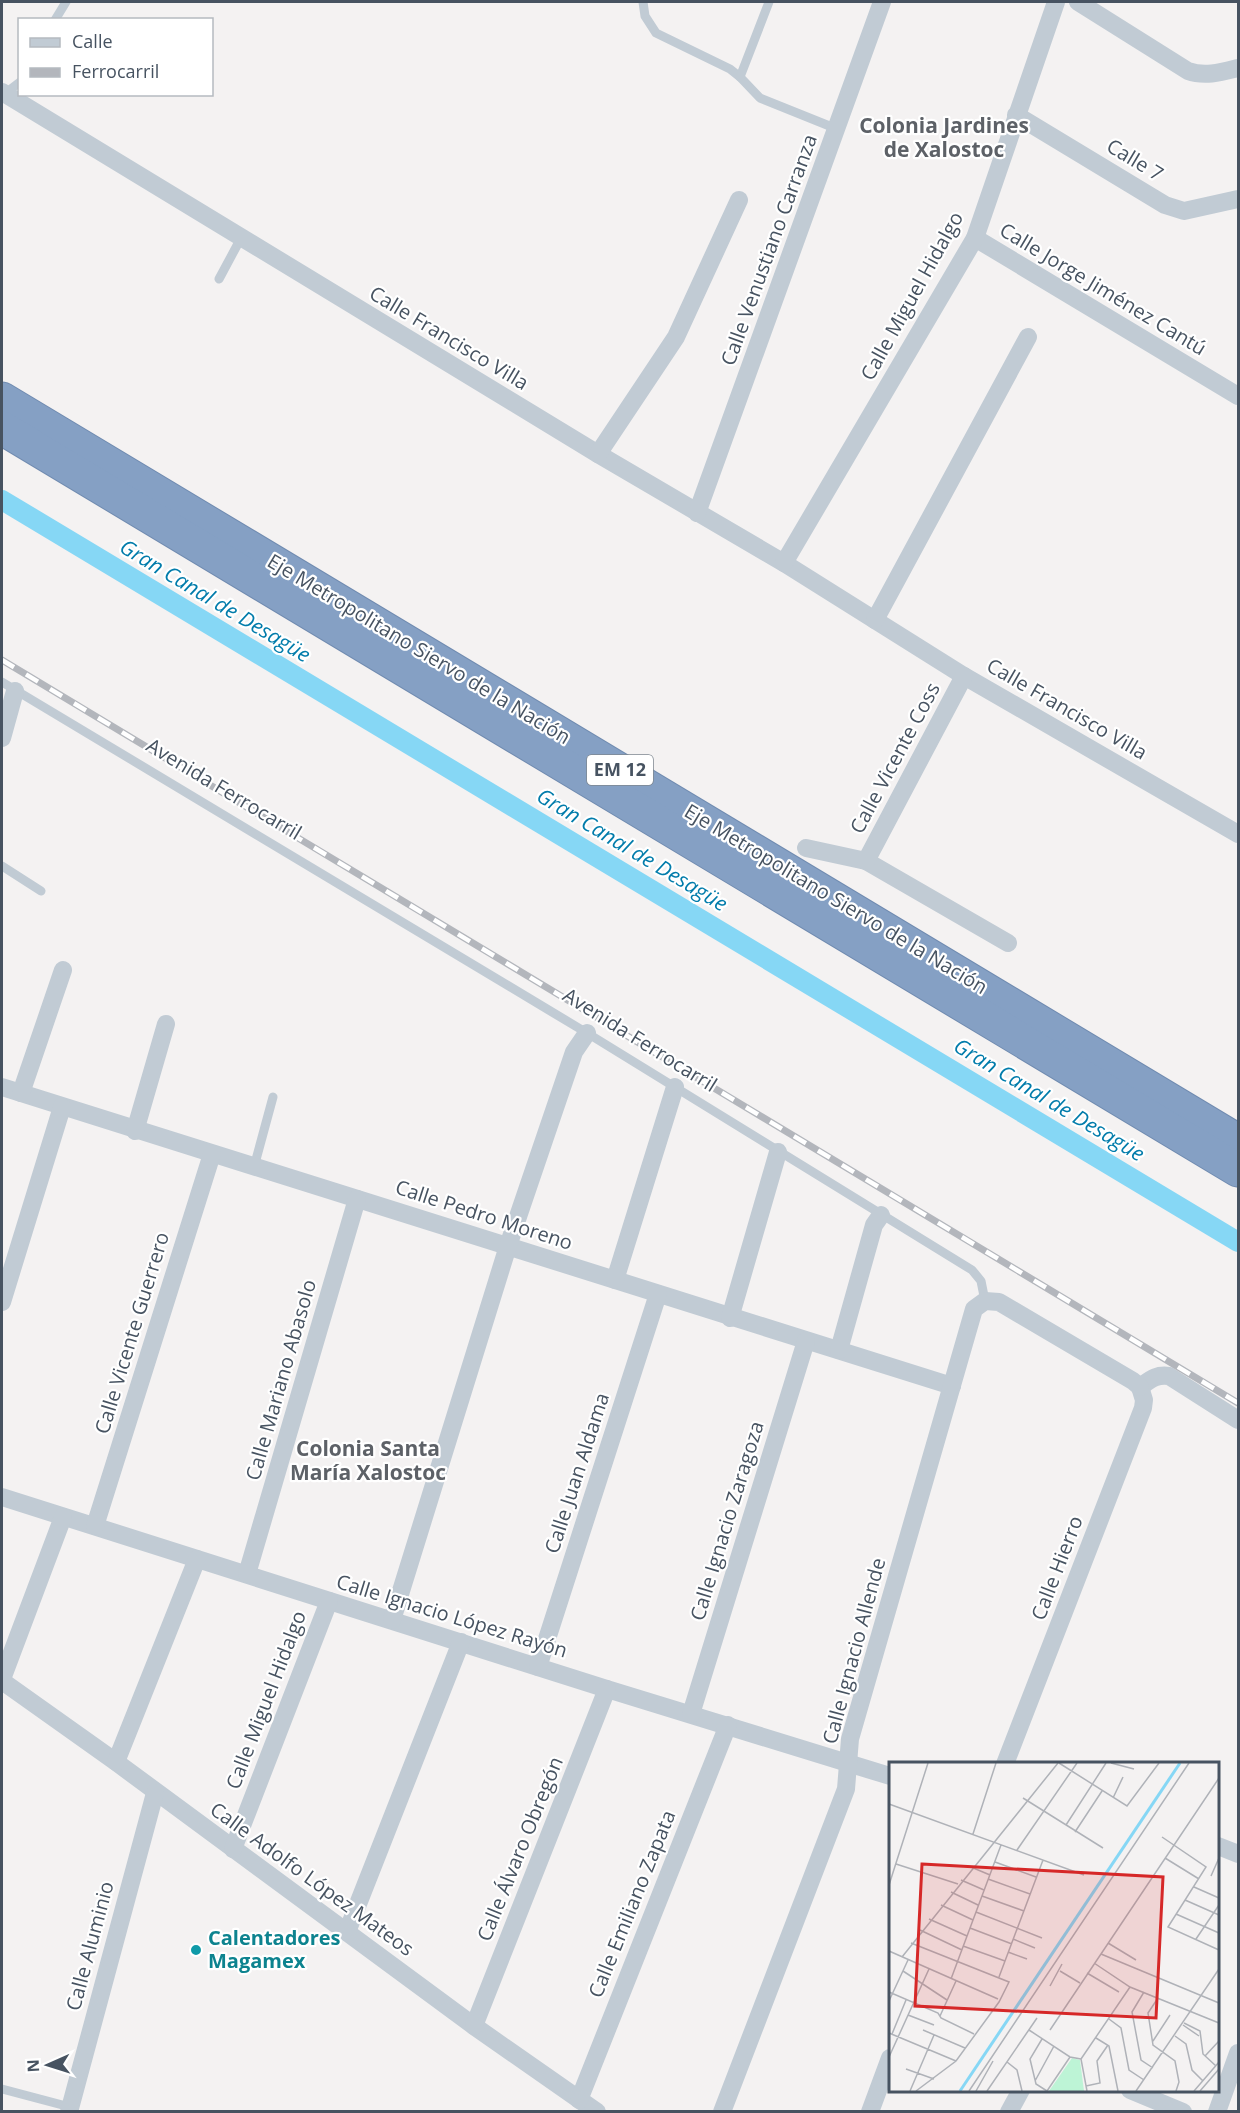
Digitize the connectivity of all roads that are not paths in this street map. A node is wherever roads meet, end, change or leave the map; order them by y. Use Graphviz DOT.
graph roads {
  1 [pos="66,2"];
  2 [pos="643,2"];
  3 [pos="769,2"];
  4 [pos="882,2"];
  5 [pos="1056,2"];
  6 [pos="1078,2"];
  7 [pos="56,18"];
  8 [pos="1239,68"];
  9 [pos="740,77"];
  10 [pos="18,83"];
  11 [pos="3,94"];
  12 [pos="1016,115"];
  13 [pos="837,129"];
  14 [pos="1239,199"];
  15 [pos="738,200"];
  16 [pos="242,238"];
  17 [pos="975,238"];
  18 [pos="219,279"];
  19 [pos="1028,337"];
  20 [pos="1239,396"];
  21 [pos="2,399"];
  22 [pos="2,428"];
  23 [pos="598,454"];
  24 [pos="697,513"];
  25 [pos="784,563"];
  26 [pos="875,620"];
  27 [pos="964,676"];
  28 [pos="8,686"];
  29 [pos="2,738"];
  30 [pos="1239,834"];
  31 [pos="806,848"];
  32 [pos="866,861"];
  33 [pos="2,866"];
  34 [pos="41,891"];
  35 [pos="1008,943"];
  36 [pos="63,970"];
  37 [pos="166,1024"];
  38 [pos="587,1033"];
  39 [pos="2,1087"];
  40 [pos="675,1087"];
  41 [pos="21,1093"];
  42 [pos="273,1097"];
  43 [pos="62,1107"];
  44 [pos="135,1131"];
  45 [pos="1239,1141"];
  46 [pos="778,1152"];
  47 [pos="212,1154"];
  48 [pos="254,1167"];
  49 [pos="1239,1170"];
  50 [pos="357,1199"];
  51 [pos="881,1215"];
  52 [pos="508,1246"];
  53 [pos="615,1280"];
  54 [pos="658,1294"];
  55 [pos="985,1301"];
  56 [pos="2,1302"];
  57 [pos="730,1318"];
  58 [pos="806,1341"];
  59 [pos="839,1350"];
  60 [pos="952,1386"];
  61 [pos="1140,1387"];
  62 [pos="1239,1420"];
  63 [pos="2,1497"];
  64 [pos="63,1517"];
  65 [pos="95,1526"];
  66 [pos="197,1559"];
  67 [pos="247,1574"];
  68 [pos="329,1601"];
  69 [pos="392,1620"];
  70 [pos="461,1642"];
  71 [pos="538,1666"];
  72 [pos="2,1680"];
  73 [pos="607,1689"];
  74 [pos="691,1714"];
  75 [pos="728,1725"];
  76 [pos="116,1762"];
  77 [pos="848,1762"];
  78 [pos="1006,1762"];
  79 [pos="889,1775"];
  80 [pos="155,1792"];
  81 [pos="1219,1846"];
  82 [pos="233,1849"];
  83 [pos="1239,1854"];
  84 [pos="347,1932"];
  85 [pos="474,2026"];
  86 [pos="1239,2053"];
  87 [pos="889,2063"];
  88 [pos="2,2089"];
  89 [pos="1020,2092"];
  90 [pos="1133,2092"];
  91 [pos="579,2100"];
  92 [pos="70,2109"];
  93 [pos="597,2112"];
  94 [pos="722,2112"];
  95 [pos="870,2112"];
  96 [pos="1009,2112"];
  97 [pos="1183,2112"];
  98 [pos="1217,2112"];
  1 -- 7 [label="lane"];
  2 -- 9 [label="lane"];
  3 -- 9 [label="lane"];
  4 -- 13 [label="street, Calle Venustiano Carranza"];
  5 -- 12 [label="street, Calle Miguel Hidalgo"];
  6 -- 8 [label="street"];
  9 -- 13 [label="lane"];
  10 -- 11 [label="lane"];
  11 -- 16 [label="street, Calle Francisco Villa"];
  12 -- 14 [label="street, Calle 7"];
  12 -- 17 [label="street, Calle Miguel Hidalgo"];
  13 -- 24 [label="street, Calle Venustiano Carranza"];
  15 -- 23 [label="street"];
  16 -- 18 [label="lane"];
  16 -- 23 [label="street, Calle Francisco Villa"];
  17 -- 20 [label="street, Calle Jorge Jiménez Cantú"];
  17 -- 25 [label="street, Calle Miguel Hidalgo"];
  19 -- 26 [label="street"];
  21 -- 45 [label="highway, Eje Metropolitano Siervo de la Nación / EM 12"];
  22 -- 49 [label="highway, Eje Metropolitano Siervo de la Nación / EM 12"];
  23 -- 24 [label="street, Calle Francisco Villa"];
  24 -- 25 [label="street, Calle Francisco Villa"];
  25 -- 26 [label="street, Calle Francisco Villa"];
  26 -- 27 [label="street, Calle Francisco Villa"];
  27 -- 30 [label="street, Calle Francisco Villa"];
  27 -- 32 [label="street, Calle Vicente Coss"];
  28 -- 29 [label="street"];
  28 -- 38 [label="lane, Avenida Ferrocarril"];
  31 -- 32 [label="street"];
  32 -- 35 [label="street"];
  33 -- 34 [label="lane"];
  36 -- 41 [label="street"];
  37 -- 44 [label="street"];
  38 -- 40 [label="lane, Avenida Ferrocarril"];
  38 -- 52 [label="street"];
  39 -- 41 [label="street, Calle Pedro Moreno"];
  40 -- 46 [label="lane, Avenida Ferrocarril"];
  40 -- 53 [label="street"];
  41 -- 43 [label="street, Calle Pedro Moreno"];
  42 -- 48 [label="lane"];
  43 -- 44 [label="street, Calle Pedro Moreno"];
  43 -- 56 [label="street"];
  44 -- 47 [label="street, Calle Pedro Moreno"];
  46 -- 51 [label="lane, Avenida Ferrocarril"];
  46 -- 57 [label="street"];
  47 -- 48 [label="street, Calle Pedro Moreno"];
  47 -- 65 [label="street, Calle Vicente Guerrero"];
  48 -- 50 [label="street, Calle Pedro Moreno"];
  50 -- 52 [label="street, Calle Pedro Moreno"];
  50 -- 67 [label="street, Calle Mariano Abasolo"];
  51 -- 55 [label="lane, Avenida Ferrocarril"];
  51 -- 59 [label="street"];
  52 -- 53 [label="street, Calle Pedro Moreno"];
  52 -- 69 [label="street"];
  53 -- 54 [label="street, Calle Pedro Moreno"];
  54 -- 57 [label="street, Calle Pedro Moreno"];
  54 -- 71 [label="street, Calle Juan Aldama"];
  55 -- 60 [label="street, Calle Ignacio Allende"];
  55 -- 61 [label="street"];
  57 -- 58 [label="street, Calle Pedro Moreno"];
  58 -- 59 [label="street, Calle Pedro Moreno"];
  58 -- 74 [label="street, Calle Ignacio Zaragoza"];
  59 -- 60 [label="street, Calle Pedro Moreno"];
  60 -- 77 [label="street, Calle Ignacio Allende"];
  61 -- 62 [label="street"];
  61 -- 78 [label="street, Calle Hierro"];
  63 -- 64 [label="street, Calle Ignacio López Rayón"];
  64 -- 65 [label="street, Calle Ignacio López Rayón"];
  64 -- 72 [label="street"];
  65 -- 66 [label="street, Calle Ignacio López Rayón"];
  66 -- 67 [label="street, Calle Ignacio López Rayón"];
  66 -- 76 [label="street"];
  67 -- 68 [label="street, Calle Ignacio López Rayón"];
  68 -- 69 [label="street, Calle Ignacio López Rayón"];
  68 -- 82 [label="street, Calle Miguel Hidalgo"];
  69 -- 70 [label="street, Calle Ignacio López Rayón"];
  70 -- 71 [label="street, Calle Ignacio López Rayón"];
  70 -- 84 [label="street"];
  71 -- 73 [label="street, Calle Ignacio López Rayón"];
  72 -- 76 [label="street, Calle Adolfo López Mateos"];
  73 -- 74 [label="street, Calle Ignacio López Rayón"];
  73 -- 85 [label="street, Calle Álvaro Obregón"];
  74 -- 75 [label="street, Calle Ignacio López Rayón"];
  75 -- 77 [label="street, Calle Ignacio López Rayón"];
  75 -- 91 [label="street, Calle Emiliano Zapata"];
  76 -- 80 [label="street, Calle Adolfo López Mateos"];
  77 -- 79 [label="street, Calle Ignacio López Rayón"];
  77 -- 94 [label="street, Calle Ignacio Allende"];
  80 -- 82 [label="street, Calle Adolfo López Mateos"];
  80 -- 92 [label="street, Calle Aluminio"];
  81 -- 83 [label="street"];
  82 -- 84 [label="street, Calle Adolfo López Mateos"];
  84 -- 85 [label="street, Calle Adolfo López Mateos"];
  85 -- 91 [label="street, Calle Adolfo López Mateos"];
  86 -- 98 [label="street"];
  87 -- 95 [label="street"];
  88 -- 92 [label="lane"];
  89 -- 96 [label="street"];
  90 -- 97 [label="street"];
  91 -- 93 [label="street, Calle Adolfo López Mateos"];
}
